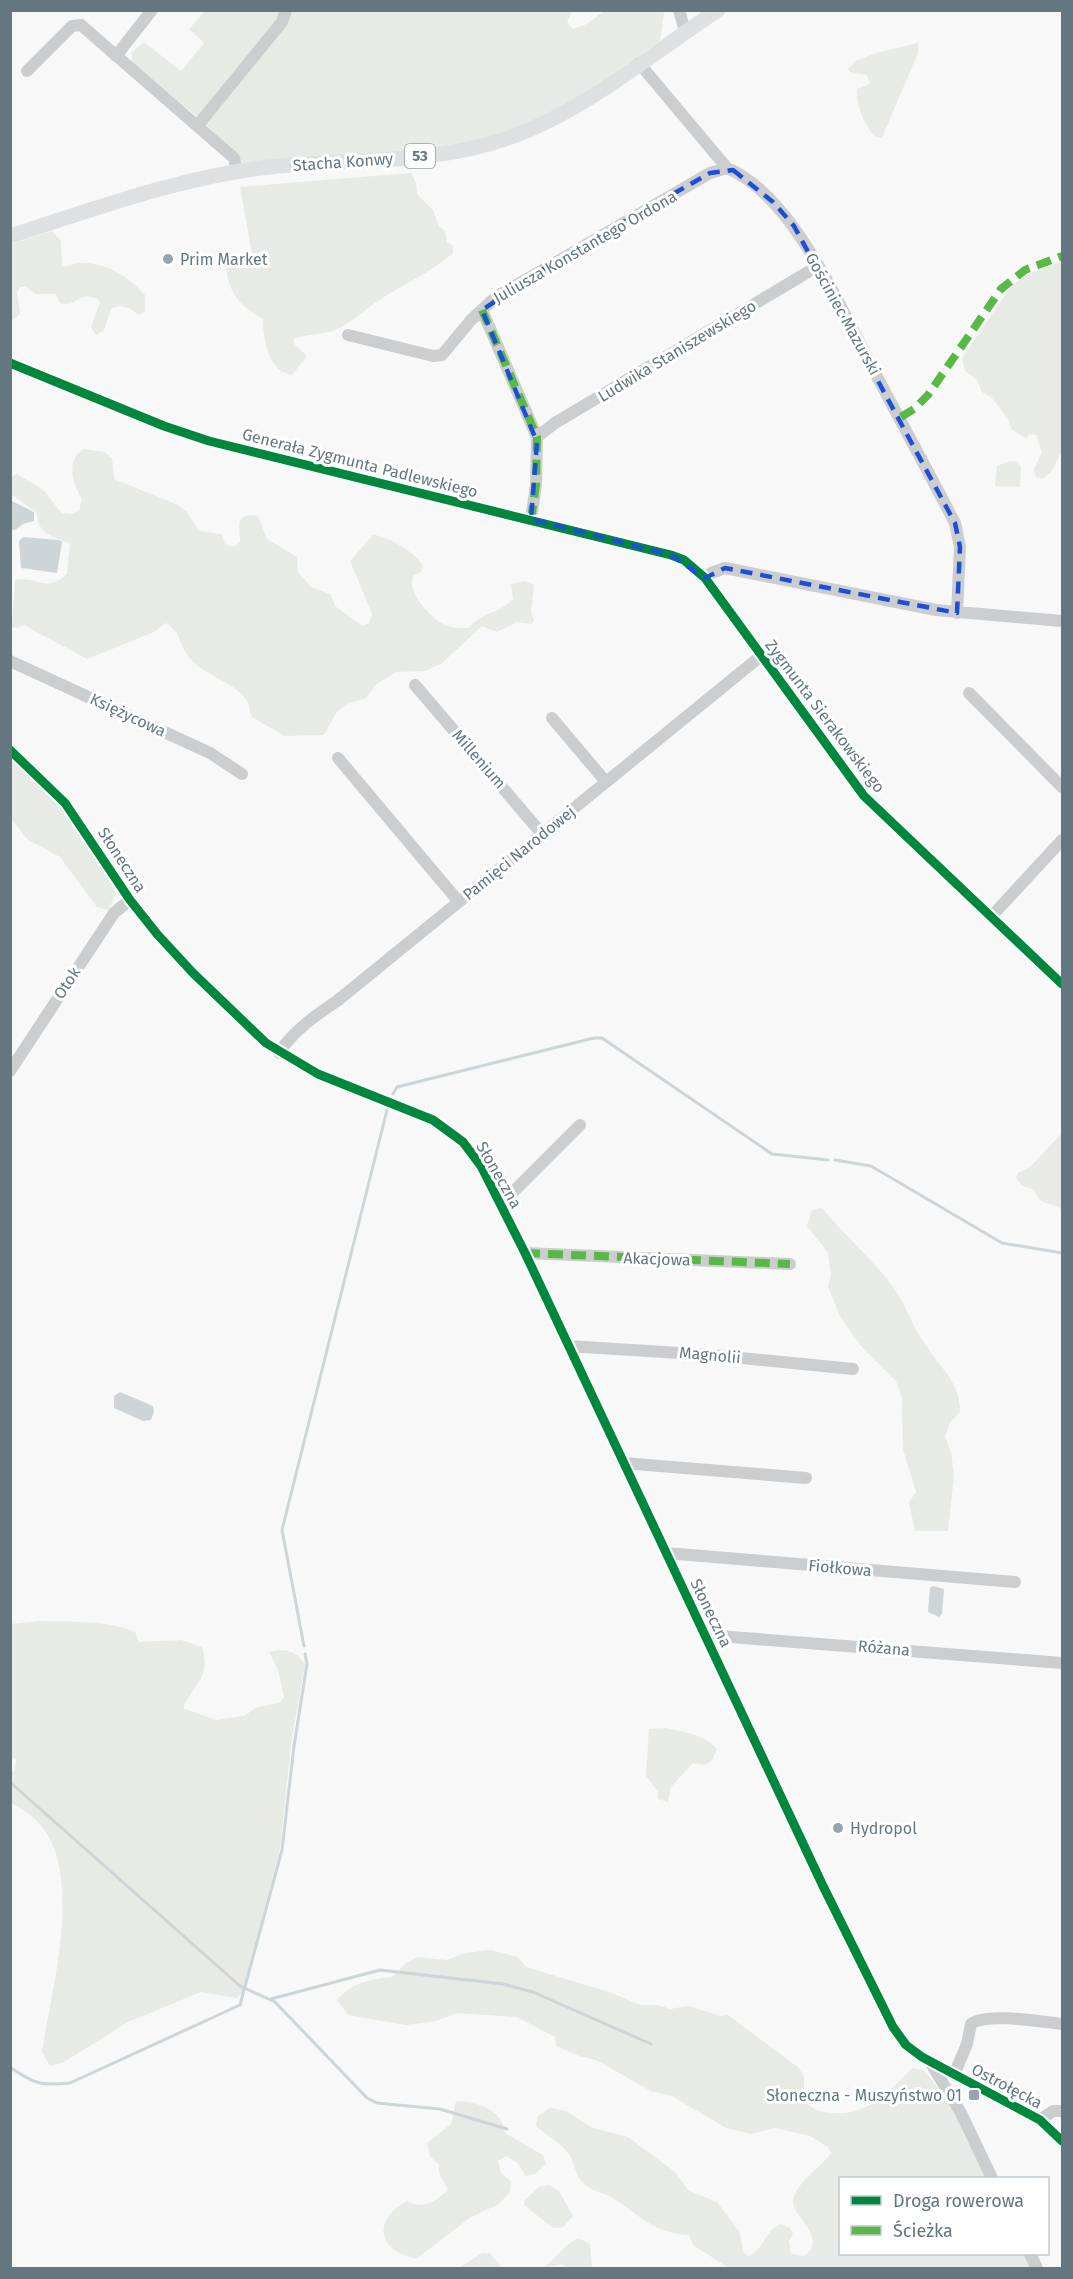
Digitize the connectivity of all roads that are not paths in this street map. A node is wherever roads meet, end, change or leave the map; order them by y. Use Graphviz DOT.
graph roads {
  1 [pos="152,10"];
  2 [pos="286,10"];
  3 [pos="679,10"];
  4 [pos="718,10"];
  5 [pos="686,31"];
  6 [pos="116,56"];
  7 [pos="639,63"];
  8 [pos="27,71"];
  9 [pos="198,126"];
  10 [pos="727,168"];
  11 [pos="237,172"];
  12 [pos="10,236"];
  13 [pos="818,266"];
  14 [pos="482,310"];
  15 [pos="348,336"];
  16 [pos="10,363"];
  17 [pos="537,437"];
  18 [pos="531,519"];
  19 [pos="705,578"];
  20 [pos="957,613"];
  21 [pos="1062,621"];
  22 [pos="761,656"];
  23 [pos="10,661"];
  24 [pos="415,685"];
  25 [pos="969,693"];
  26 [pos="552,718"];
  27 [pos="10,750"];
  28 [pos="338,758"];
  29 [pos="242,774"];
  30 [pos="606,782"];
  31 [pos="1062,788"];
  32 [pos="542,834"];
  33 [pos="1062,840"];
  34 [pos="129,900"];
  35 [pos="459,902"];
  36 [pos="991,917"];
  37 [pos="1062,984"];
  38 [pos="279,1053"];
  39 [pos="10,1071"];
  40 [pos="580,1125"];
  41 [pos="500,1205"];
  42 [pos="525,1253"];
  43 [pos="790,1264"];
  44 [pos="568,1346"];
  45 [pos="853,1369"];
  46 [pos="623,1463"];
  47 [pos="806,1478"];
  48 [pos="666,1553"];
  49 [pos="1015,1582"];
  50 [pos="705,1635"];
  51 [pos="1062,1663"];
  52 [pos="1062,2024"];
  53 [pos="932,2064"];
  54 [pos="954,2075"];
  55 [pos="1062,2111"];
  56 [pos="1040,2120"];
  57 [pos="1062,2141"];
  58 [pos="992,2177"];
  1 -- 6 [label="street"];
  2 -- 9 [label="street"];
  3 -- 5 [label="street"];
  4 -- 5 [label="main road, Stacha Konwy / 53"];
  5 -- 7 [label="main road, Stacha Konwy / 53"];
  6 -- 8 [label="street"];
  6 -- 9 [label="street"];
  7 -- 10 [label="street, Gościniec Mazurski"];
  7 -- 11 [label="main road, Stacha Konwy / 53"];
  9 -- 11 [label="street"];
  10 -- 13 [label="street, Gościniec Mazurski"];
  10 -- 14 [label="street, Juliusza Konstantego Ordona"];
  11 -- 12 [label="main road, Stacha Konwy / 53"];
  13 -- 17 [label="street, Ludwika Staniszewskiego"];
  13 -- 20 [label="street, Gościniec Mazurski"];
  14 -- 15 [label="street"];
  14 -- 17 [label="street, Juliusza Konstantego Ordona"];
  16 -- 18 [label="street, Generała Zygmunta Padlewskiego"];
  17 -- 18 [label="street, Juliusza Konstantego Ordona"];
  18 -- 19 [label="street, Generała Zygmunta Padlewskiego"];
  19 -- 20 [label="street"];
  19 -- 22 [label="street, Zygmunta Sierakowskiego"];
  20 -- 21 [label="street"];
  22 -- 30 [label="street, Pamięci Narodowej"];
  22 -- 36 [label="street, Zygmunta Sierakowskiego"];
  23 -- 29 [label="street, Księżycowa"];
  24 -- 32 [label="street, Millenium"];
  25 -- 31 [label="street"];
  26 -- 30 [label="street"];
  27 -- 34 [label="street, Słoneczna"];
  28 -- 35 [label="street"];
  30 -- 32 [label="street, Pamięci Narodowej"];
  32 -- 35 [label="street, Pamięci Narodowej"];
  33 -- 36 [label="street"];
  34 -- 38 [label="street, Słoneczna"];
  34 -- 39 [label="street, Otok"];
  35 -- 38 [label="street, Pamięci Narodowej"];
  36 -- 37 [label="street, Zygmunta Sierakowskiego"];
  38 -- 41 [label="street, Słoneczna"];
  40 -- 41 [label="street"];
  41 -- 42 [label="street, Słoneczna"];
  42 -- 43 [label="street, Akacjowa"];
  42 -- 44 [label="street, Słoneczna"];
  44 -- 45 [label="street, Magnolii"];
  44 -- 46 [label="street, Słoneczna"];
  46 -- 47 [label="street"];
  46 -- 48 [label="street, Słoneczna"];
  48 -- 49 [label="street, Fiołkowa"];
  48 -- 50 [label="street, Słoneczna"];
  50 -- 51 [label="street, Różana"];
  50 -- 53 [label="street, Słoneczna"];
  52 -- 54 [label="street"];
  53 -- 54 [label="street, Ostrołęcka"];
  53 -- 58 [label="street"];
  54 -- 56 [label="street, Ostrołęcka"];
  55 -- 56 [label="street"];
  56 -- 57 [label="street, Ostrołęcka"];
}
